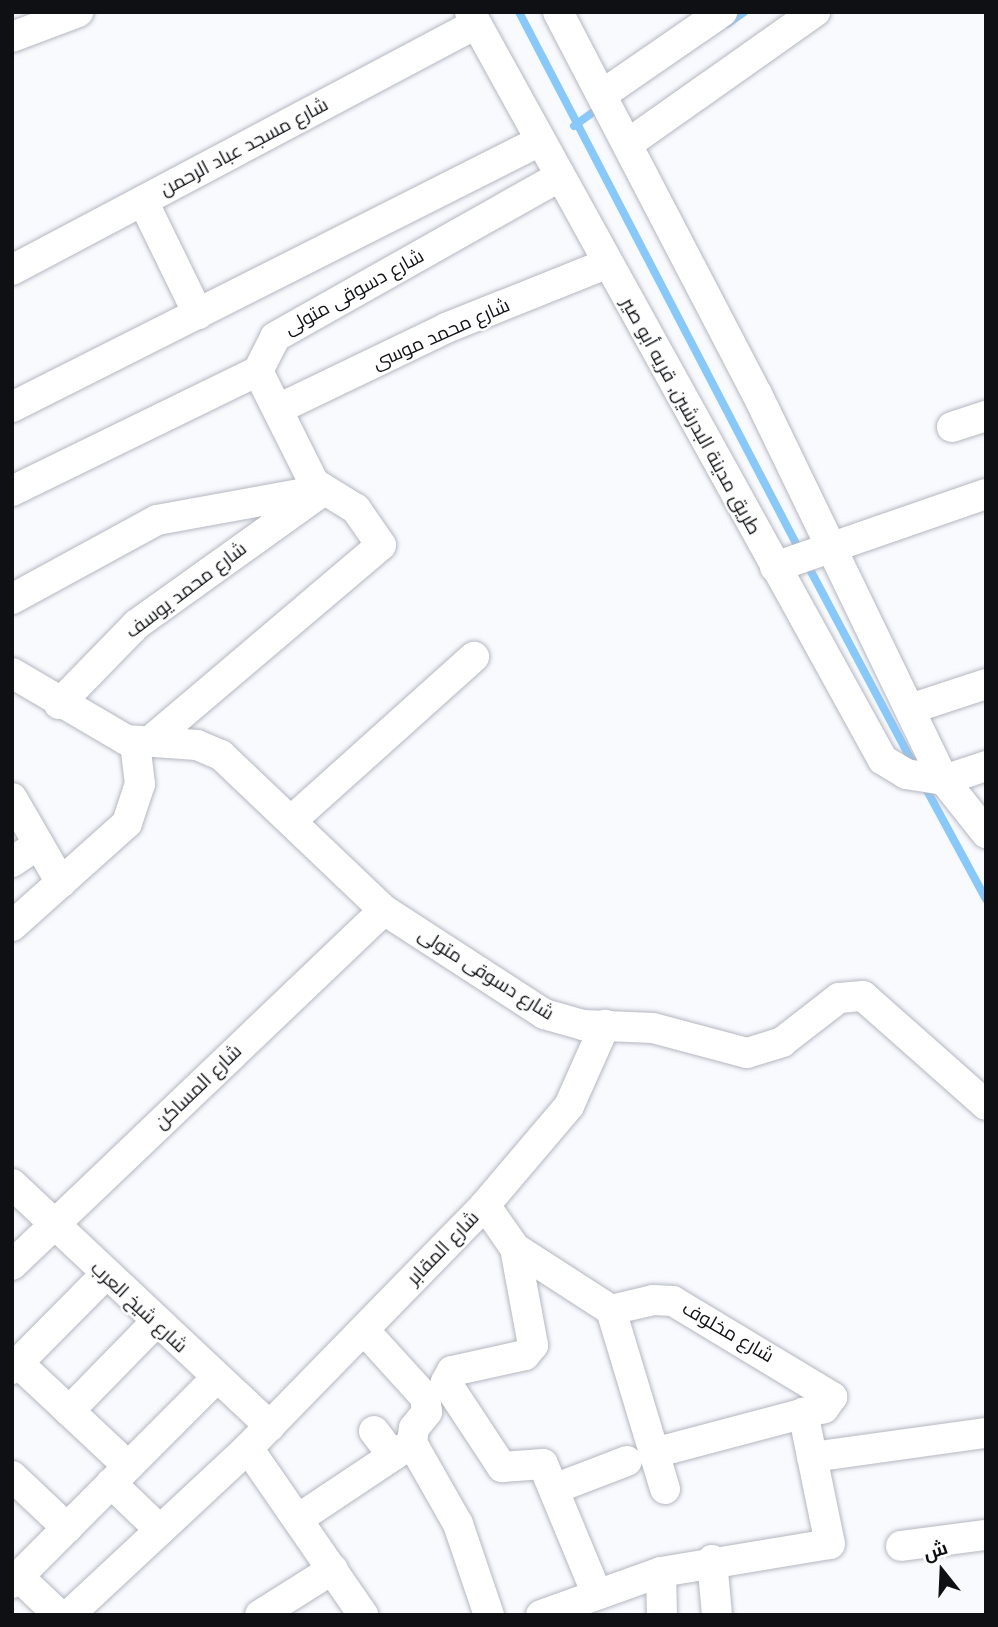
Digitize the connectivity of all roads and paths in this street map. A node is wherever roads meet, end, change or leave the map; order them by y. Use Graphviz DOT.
graph roads {
  1 [pos="78,12"];
  2 [pos="558,12"];
  3 [pos="722,12"];
  4 [pos="815,12"];
  5 [pos="473,18"];
  6 [pos="12,37"];
  7 [pos="603,94"];
  8 [pos="540,141"];
  9 [pos="629,143"];
  10 [pos="559,177"];
  11 [pos="143,201"];
  12 [pos="606,264"];
  13 [pos="12,270"];
  14 [pos="198,314"];
  15 [pos="258,371"];
  16 [pos="12,407"];
  17 [pos="278,410"];
  18 [pos="986,416"];
  19 [pos="952,427"];
  20 [pos="324,490"];
  21 [pos="12,491"];
  22 [pos="986,494"];
  23 [pos="803,558"];
  24 [pos="12,599"];
  25 [pos="474,657"];
  26 [pos="12,673"];
  27 [pos="986,684"];
  28 [pos="60,704"];
  29 [pos="910,709"];
  30 [pos="142,743"];
  31 [pos="986,766"];
  32 [pos="925,777"];
  33 [pos="12,798"];
  34 [pos="291,821"];
  35 [pos="986,833"];
  36 [pos="39,844"];
  37 [pos="12,862"];
  38 [pos="61,883"];
  39 [pos="384,910"];
  40 [pos="12,926"];
  41 [pos="604,1025"];
  42 [pos="986,1105"];
  43 [pos="12,1184"];
  44 [pos="485,1205"];
  45 [pos="51,1226"];
  46 [pos="515,1248"];
  47 [pos="12,1265"];
  48 [pos="104,1276"];
  49 [pos="611,1310"];
  50 [pos="155,1323"];
  51 [pos="363,1330"];
  52 [pos="15,1366"];
  53 [pos="216,1378"];
  54 [pos="435,1390"];
  55 [pos="69,1411"];
  56 [pos="803,1413"];
  57 [pos="270,1426"];
  58 [pos="374,1431"];
  59 [pos="986,1433"];
  60 [pos="248,1448"];
  61 [pos="402,1450"];
  62 [pos="657,1452"];
  63 [pos="812,1457"];
  64 [pos="626,1461"];
  65 [pos="119,1475"];
  66 [pos="12,1476"];
  67 [pos="554,1489"];
  68 [pos="665,1489"];
  69 [pos="298,1519"];
  70 [pos="67,1528"];
  71 [pos="160,1530"];
  72 [pos="986,1535"];
  73 [pos="901,1546"];
  74 [pos="712,1560"];
  75 [pos="334,1569"];
  76 [pos="661,1572"];
  77 [pos="15,1579"];
  78 [pos="596,1592"];
  79 [pos="59,1615"];
  80 [pos="69,1615"];
  81 [pos="260,1615"];
  82 [pos="363,1615"];
  83 [pos="489,1615"];
  84 [pos="541,1615"];
  85 [pos="662,1615"];
  86 [pos="718,1615"];
  1 -- 6 [label="street"];
  2 -- 7 [label="street, طريق مدينة البدرشين, قريه أبو صير"];
  3 -- 7 [label="street"];
  4 -- 9 [label="street"];
  5 -- 8 [label="street, طريق مدينة البدرشين, قريه أبو صير"];
  5 -- 11 [label="street, شارع مسجد عباد الرحمن"];
  7 -- 9 [label="street, طريق مدينة البدرشين, قريه أبو صير"];
  8 -- 10 [label="street, طريق مدينة البدرشين, قريه أبو صير"];
  8 -- 14 [label="street"];
  9 -- 23 [label="street, طريق مدينة البدرشين, قريه أبو صير"];
  10 -- 12 [label="street, طريق مدينة البدرشين, قريه أبو صير"];
  10 -- 15 [label="street, شارع دسوقى متولى"];
  11 -- 13 [label="street, شارع مسجد عباد الرحمن"];
  11 -- 14 [label="street"];
  12 -- 17 [label="street, شارع محمد موسى"];
  12 -- 23 [label="street, طريق مدينة البدرشين, قريه أبو صير"];
  14 -- 16 [label="street"];
  15 -- 17 [label="street"];
  15 -- 21 [label="street"];
  17 -- 20 [label="street"];
  18 -- 19 [label="street"];
  20 -- 24 [label="street"];
  20 -- 28 [label="street, شارع محمد يوسف"];
  20 -- 30 [label="street"];
  22 -- 23 [label="street"];
  23 -- 29 [label="street, طريق مدينة البدرشين, قريه أبو صير"];
  23 -- 32 [label="street, طريق مدينة البدرشين, قريه أبو صير"];
  25 -- 34 [label="street"];
  26 -- 28 [label="street, شارع دسوقى متولى"];
  27 -- 29 [label="street"];
  28 -- 30 [label="street, شارع دسوقى متولى"];
  29 -- 32 [label="street, طريق مدينة البدرشين, قريه أبو صير"];
  30 -- 34 [label="street, شارع دسوقى متولى"];
  30 -- 38 [label="street"];
  31 -- 32 [label="street"];
  32 -- 35 [label="street, طريق مدينة البدرشين, قريه أبو صير"];
  33 -- 36 [label="street"];
  34 -- 39 [label="street, شارع دسوقى متولى"];
  36 -- 37 [label="street"];
  36 -- 38 [label="street"];
  38 -- 40 [label="street"];
  39 -- 41 [label="street, شارع دسوقى متولى"];
  39 -- 45 [label="street, شارع المساكن"];
  41 -- 42 [label="street, شارع دسوقى متولى"];
  41 -- 44 [label="street, شارع المقابر"];
  43 -- 45 [label="street, شارع شيخ العرب"];
  44 -- 46 [label="street"];
  44 -- 51 [label="street, شارع المقابر"];
  45 -- 47 [label="street, شارع المساكن"];
  45 -- 48 [label="street, شارع شيخ العرب"];
  46 -- 49 [label="street"];
  46 -- 54 [label="street"];
  48 -- 50 [label="street, شارع شيخ العرب"];
  48 -- 52 [label="street"];
  49 -- 56 [label="street, شارع مخلوف"];
  49 -- 62 [label="street"];
  50 -- 53 [label="street, شارع شيخ العرب"];
  50 -- 55 [label="street"];
  51 -- 54 [label="street"];
  51 -- 57 [label="street, شارع المقابر"];
  52 -- 55 [label="street"];
  53 -- 57 [label="street, شارع شيخ العرب"];
  53 -- 65 [label="street"];
  54 -- 61 [label="street"];
  54 -- 67 [label="street"];
  55 -- 65 [label="street"];
  56 -- 62 [label="street"];
  56 -- 63 [label="street"];
  57 -- 60 [label="street, شارع المقابر"];
  58 -- 61 [label="street"];
  59 -- 63 [label="street"];
  60 -- 69 [label="street"];
  60 -- 71 [label="street, شارع المقابر"];
  61 -- 69 [label="street"];
  61 -- 83 [label="street"];
  62 -- 68 [label="street"];
  63 -- 74 [label="street"];
  64 -- 67 [label="street"];
  65 -- 70 [label="street"];
  65 -- 71 [label="street"];
  66 -- 70 [label="street"];
  67 -- 78 [label="street"];
  69 -- 75 [label="street"];
  70 -- 77 [label="street"];
  71 -- 80 [label="street, شارع المقابر"];
  72 -- 73 [label="street"];
  74 -- 76 [label="street"];
  74 -- 86 [label="street"];
  75 -- 81 [label="street"];
  75 -- 82 [label="street"];
  76 -- 78 [label="street"];
  76 -- 85 [label="street"];
  77 -- 79 [label="street"];
  78 -- 84 [label="street"];
}
